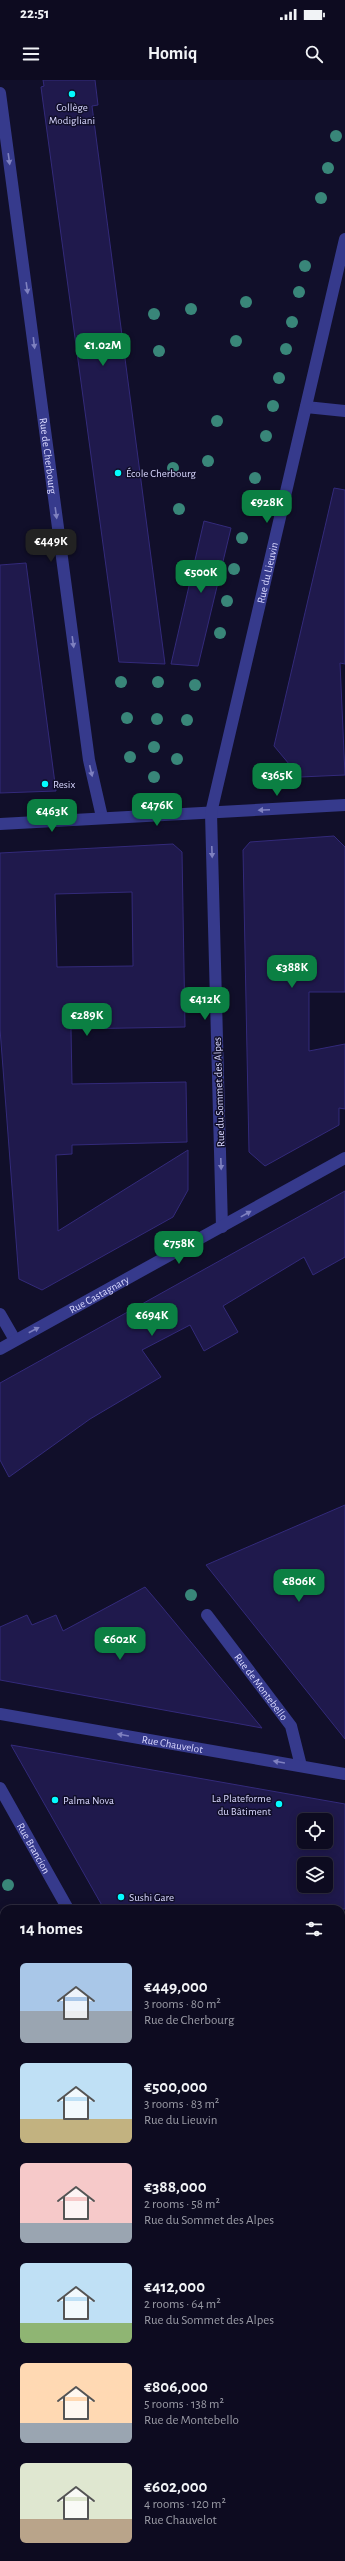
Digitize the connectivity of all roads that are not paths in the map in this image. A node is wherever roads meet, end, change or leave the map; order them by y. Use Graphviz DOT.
graph roads {
  1 [pos="0,93"];
  2 [pos="345,239"];
  3 [pos="306,407"];
  4 [pos="345,411"];
  5 [pos="345,805"];
  6 [pos="211,814"];
  7 [pos="102,818"];
  8 [pos="0,824"];
  9 [pos="345,1158"];
  10 [pos="222,1227"];
  11 [pos="0,1314"];
  12 [pos="15,1340"];
  13 [pos="0,1349"];
  14 [pos="207,1615"];
  15 [pos="0,1714"];
  16 [pos="302,1766"];
  17 [pos="345,1774"];
  18 [pos="0,1788"];
  19 [pos="66,1905"];
  1 -- 7 [label="street, Rue de Cherbourg, one-way"];
  2 -- 3 [label="street, Rue du Lieuvin"];
  3 -- 4 [label="street"];
  3 -- 6 [label="street, Rue du Lieuvin"];
  5 -- 6 [label="street, one-way"];
  6 -- 7 [label="street"];
  6 -- 10 [label="street, Rue du Sommet des Alpes, one-way"];
  7 -- 8 [label="street"];
  10 -- 9 [label="street, Rue Castagnary, one-way"];
  12 -- 10 [label="street, Rue Castagnary, one-way"];
  11 -- 12 [label="street"];
  12 -- 13 [label="street, Rue Castagnary"];
  14 -- 16 [label="street, Rue de Montebello"];
  16 -- 15 [label="street, Rue Chauvelot, one-way"];
  16 -- 17 [label="street, Rue Chauvelot"];
  18 -- 19 [label="street, Rue Brancion"];
}
